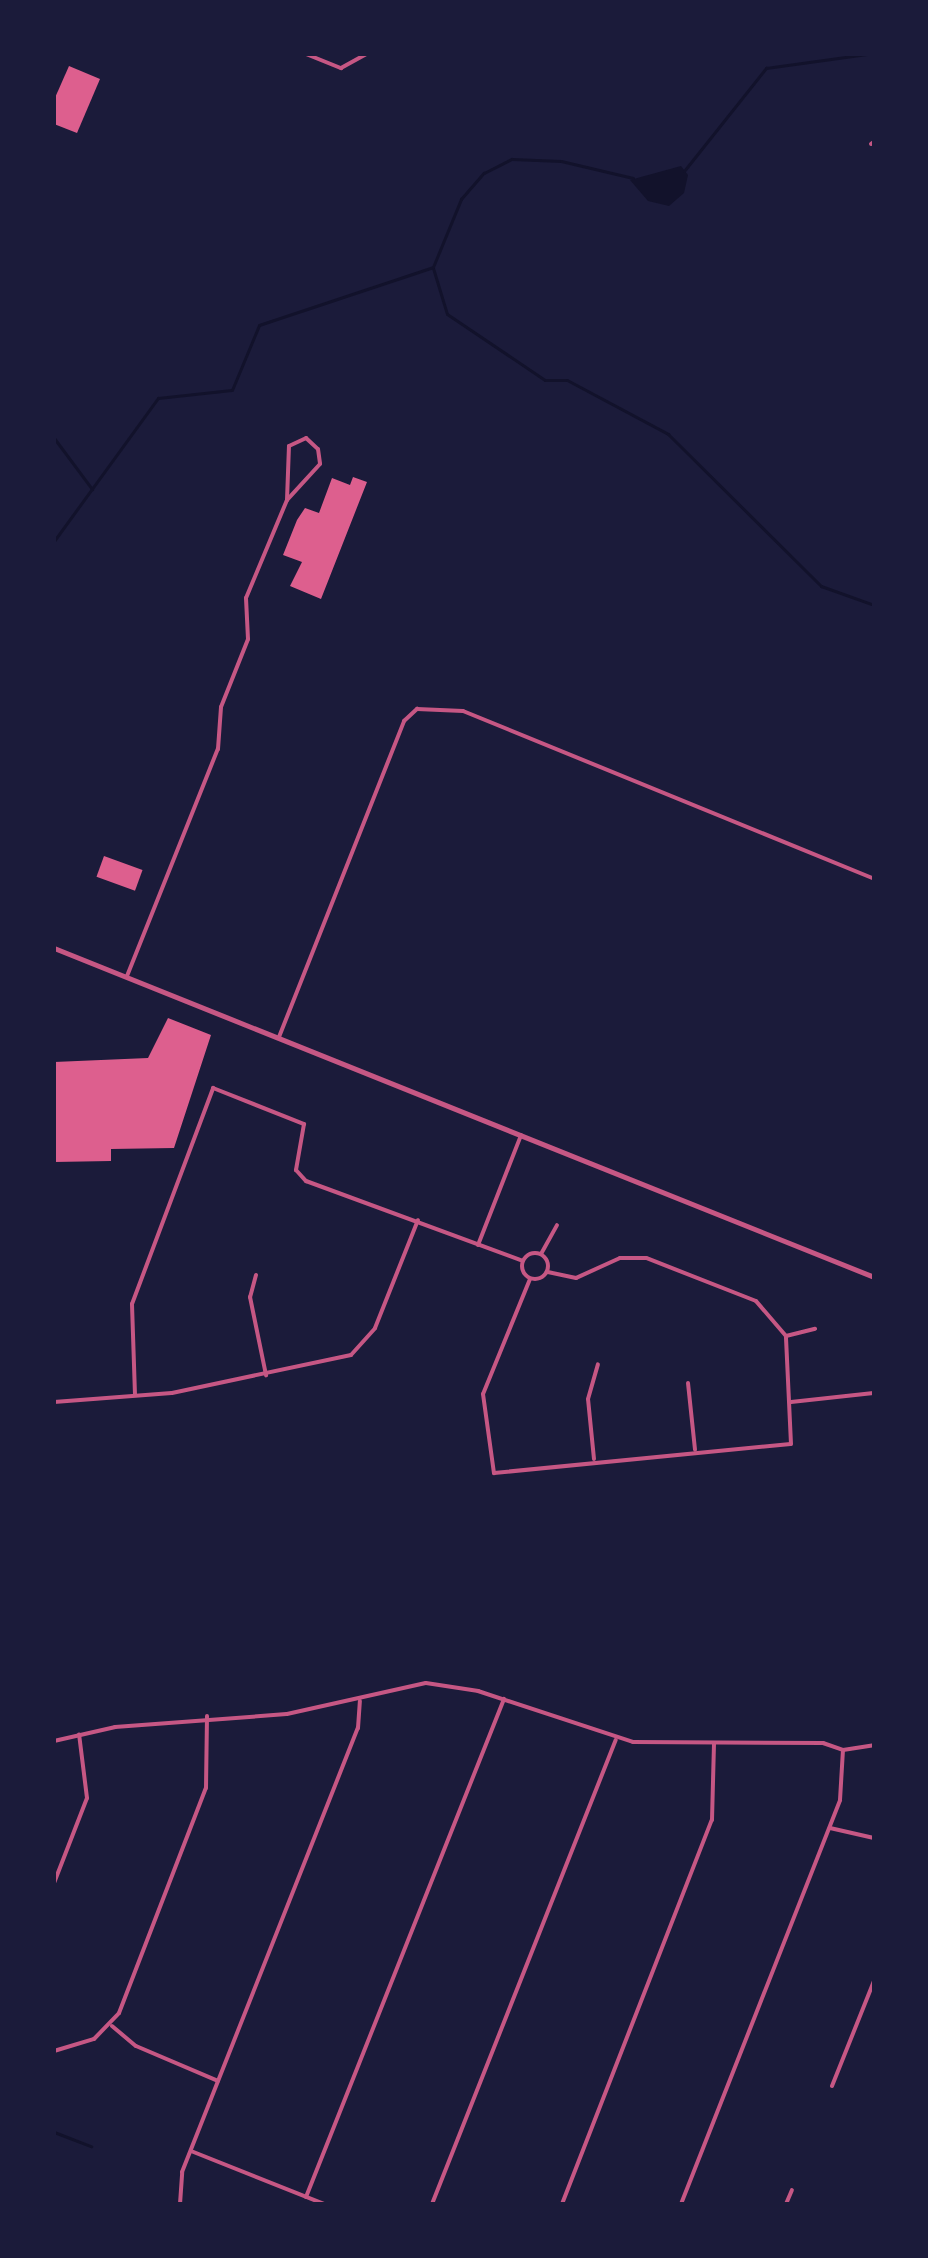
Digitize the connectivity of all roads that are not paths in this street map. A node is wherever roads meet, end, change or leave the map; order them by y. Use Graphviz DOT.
graph roads {
  1 [pos="306,54"];
  2 [pos="366,54"];
  3 [pos="658,54"];
  4 [pos="681,54"];
  5 [pos="287,500"];
  6 [pos="874,879"];
  7 [pos="54,948"];
  8 [pos="127,976"];
  9 [pos="279,1037"];
  10 [pos="521,1135"];
  11 [pos="418,1220"];
  12 [pos="557,1225"];
  13 [pos="478,1245"];
  14 [pos="541,1254"];
  15 [pos="523,1261"];
  16 [pos="547,1272"];
  17 [pos="256,1275"];
  18 [pos="874,1277"];
  19 [pos="530,1279"];
  20 [pos="815,1329"];
  21 [pos="786,1336"];
  22 [pos="598,1364"];
  23 [pos="266,1375"];
  24 [pos="688,1383"];
  25 [pos="874,1393"];
  26 [pos="135,1395"];
  27 [pos="54,1402"];
  28 [pos="791,1402"];
  29 [pos="695,1450"];
  30 [pos="594,1459"];
  31 [pos="504,1699"];
  32 [pos="360,1701"];
  33 [pos="207,1716"];
  34 [pos="79,1734"];
  35 [pos="616,1740"];
  36 [pos="54,1741"];
  37 [pos="714,1743"];
  38 [pos="874,1745"];
  39 [pos="843,1750"];
  40 [pos="830,1828"];
  41 [pos="874,1838"];
  42 [pos="54,1883"];
  43 [pos="874,1981"];
  44 [pos="112,2026"];
  45 [pos="54,2051"];
  46 [pos="218,2081"];
  47 [pos="832,2086"];
  48 [pos="191,2151"];
  49 [pos="792,2190"];
  50 [pos="306,2197"];
  51 [pos="180,2204"];
  52 [pos="324,2204"];
  53 [pos="432,2204"];
  54 [pos="562,2204"];
  55 [pos="681,2204"];
  56 [pos="786,2204"];
  1 -- 2 [label="street"];
  3 -- 4 [label="street"];
  5 -- 5 [label="street"];
  5 -- 8 [label="street"];
  6 -- 9 [label="street"];
  7 -- 8 [label="street"];
  8 -- 9 [label="street"];
  9 -- 10 [label="street"];
  10 -- 13 [label="street"];
  10 -- 18 [label="street"];
  11 -- 13 [label="street"];
  11 -- 23 [label="street"];
  11 -- 26 [label="street"];
  12 -- 14 [label="street"];
  13 -- 15 [label="street"];
  14 -- 15 [label="street"];
  14 -- 16 [label="street"];
  15 -- 19 [label="street"];
  16 -- 19 [label="street"];
  16 -- 21 [label="street"];
  17 -- 23 [label="street"];
  19 -- 30 [label="street"];
  20 -- 21 [label="street"];
  21 -- 28 [label="street"];
  22 -- 30 [label="street"];
  23 -- 26 [label="street"];
  24 -- 29 [label="street"];
  25 -- 28 [label="street"];
  26 -- 27 [label="street"];
  28 -- 29 [label="street"];
  29 -- 30 [label="street"];
  31 -- 32 [label="street"];
  31 -- 35 [label="street"];
  31 -- 50 [label="street"];
  32 -- 33 [label="street"];
  32 -- 46 [label="street"];
  33 -- 34 [label="street"];
  33 -- 44 [label="street"];
  34 -- 36 [label="street"];
  34 -- 42 [label="street"];
  35 -- 37 [label="street"];
  35 -- 53 [label="street"];
  37 -- 39 [label="street"];
  37 -- 54 [label="street"];
  38 -- 39 [label="street"];
  39 -- 40 [label="street"];
  40 -- 41 [label="street"];
  40 -- 55 [label="street"];
  43 -- 47 [label="street"];
  44 -- 45 [label="street"];
  44 -- 46 [label="street"];
  46 -- 48 [label="street"];
  48 -- 50 [label="street"];
  48 -- 51 [label="street"];
  49 -- 56 [label="street"];
  50 -- 52 [label="street"];
}
